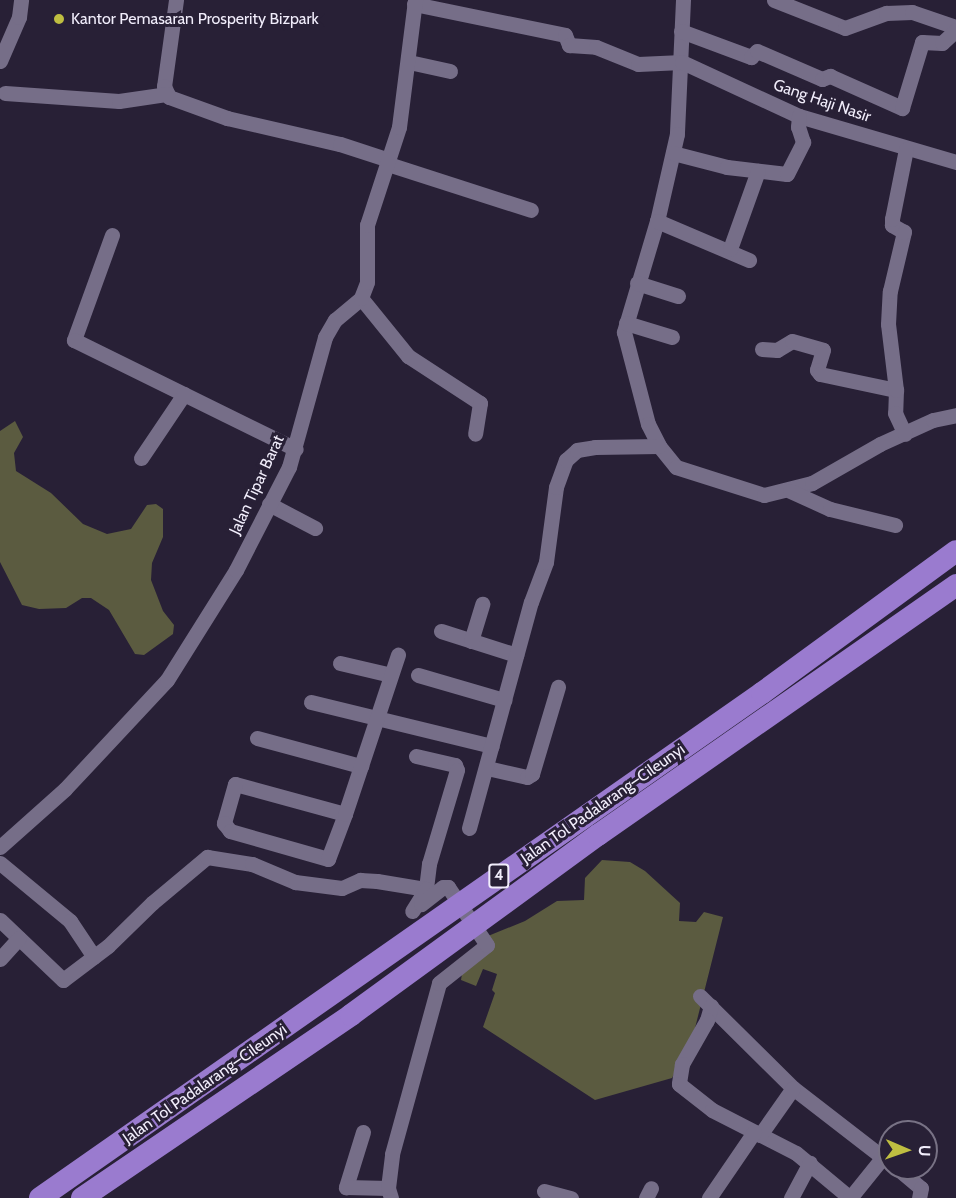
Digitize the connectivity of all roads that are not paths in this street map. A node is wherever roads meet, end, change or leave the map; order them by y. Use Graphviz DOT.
graph roads {
  1 [pos="21,0"];
  2 [pos="176,0"];
  3 [pos="683,0"];
  4 [pos="774,0"];
  5 [pos="414,2"];
  6 [pos="956,29"];
  7 [pos="681,31"];
  8 [pos="0,61"];
  9 [pos="409,62"];
  10 [pos="682,62"];
  11 [pos="450,71"];
  12 [pos="5,93"];
  13 [pos="167,94"];
  14 [pos="799,116"];
  15 [pos="906,149"];
  16 [pos="673,153"];
  17 [pos="389,162"];
  18 [pos="956,162"];
  19 [pos="758,171"];
  20 [pos="531,210"];
  21 [pos="657,221"];
  22 [pos="112,235"];
  23 [pos="730,249"];
  24 [pos="749,260"];
  25 [pos="637,283"];
  26 [pos="678,296"];
  27 [pos="361,298"];
  28 [pos="626,323"];
  29 [pos="672,338"];
  30 [pos="762,350"];
  31 [pos="896,390"];
  32 [pos="184,394"];
  33 [pos="950,416"];
  34 [pos="902,427"];
  35 [pos="475,434"];
  36 [pos="658,446"];
  37 [pos="296,449"];
  38 [pos="141,458"];
  39 [pos="790,491"];
  40 [pos="269,504"];
  41 [pos="895,525"];
  42 [pos="315,528"];
  43 [pos="956,551"];
  44 [pos="956,585"];
  45 [pos="482,604"];
  46 [pos="441,631"];
  47 [pos="471,641"];
  48 [pos="398,655"];
  49 [pos="516,655"];
  50 [pos="340,663"];
  51 [pos="391,675"];
  52 [pos="418,675"];
  53 [pos="558,687"];
  54 [pos="504,700"];
  55 [pos="311,702"];
  56 [pos="377,718"];
  57 [pos="257,738"];
  58 [pos="492,746"];
  59 [pos="416,756"];
  60 [pos="362,766"];
  61 [pos="487,768"];
  62 [pos="345,814"];
  63 [pos="469,828"];
  64 [pos="0,847"];
  65 [pos="0,863"];
  66 [pos="426,889"];
  67 [pos="0,920"];
  68 [pos="19,938"];
  69 [pos="94,957"];
  70 [pos="0,959"];
  71 [pos="793,1088"];
  72 [pos="363,1132"];
  73 [pos="757,1133"];
  74 [pos="878,1153"];
  75 [pos="810,1163"];
  76 [pos="878,1169"];
  77 [pos="911,1180"];
  78 [pos="544,1191"];
  79 [pos="390,1193"];
  80 [pos="40,1198"];
  81 [pos="82,1198"];
  82 [pos="571,1198"];
  83 [pos="709,1198"];
  84 [pos="791,1198"];
  85 [pos="850,1198"];
  86 [pos="919,1198"];
  1 -- 8 [label="street"];
  2 -- 13 [label="street"];
  3 -- 7 [label="street"];
  4 -- 6 [label="street"];
  5 -- 9 [label="street"];
  5 -- 10 [label="street"];
  6 -- 7 [label="street"];
  7 -- 10 [label="street"];
  9 -- 11 [label="street"];
  9 -- 17 [label="street"];
  10 -- 14 [label="street, Gang Haji Nasir"];
  10 -- 16 [label="street"];
  12 -- 13 [label="street"];
  13 -- 17 [label="street"];
  14 -- 15 [label="street, Gang Haji Nasir"];
  14 -- 19 [label="street"];
  15 -- 18 [label="street, Gang Haji Nasir"];
  15 -- 31 [label="street"];
  16 -- 19 [label="street"];
  16 -- 21 [label="street"];
  17 -- 20 [label="street"];
  17 -- 27 [label="street"];
  19 -- 23 [label="street"];
  21 -- 23 [label="street"];
  21 -- 25 [label="street"];
  22 -- 32 [label="street"];
  23 -- 24 [label="street"];
  25 -- 26 [label="street"];
  25 -- 28 [label="street"];
  27 -- 35 [label="street"];
  27 -- 37 [label="street, Jalan Tipar Barat"];
  28 -- 29 [label="street"];
  28 -- 36 [label="street"];
  30 -- 31 [label="street"];
  31 -- 34 [label="street"];
  32 -- 37 [label="street"];
  32 -- 38 [label="street"];
  33 -- 34 [label="street"];
  34 -- 39 [label="street"];
  36 -- 39 [label="street"];
  36 -- 49 [label="street"];
  37 -- 40 [label="street, Jalan Tipar Barat"];
  39 -- 41 [label="street"];
  40 -- 42 [label="street"];
  40 -- 64 [label="street, Jalan Tipar Barat"];
  43 -- 80 [label="highway, Jalan Tol Padalarang–Cileunyi / 4"];
  44 -- 81 [label="highway, Jalan Tol Padalarang–Cileunyi / 4"];
  45 -- 47 [label="street"];
  46 -- 47 [label="street"];
  47 -- 49 [label="street"];
  48 -- 51 [label="street"];
  49 -- 54 [label="street"];
  50 -- 51 [label="street"];
  51 -- 56 [label="street"];
  52 -- 54 [label="street"];
  53 -- 61 [label="street"];
  54 -- 58 [label="street"];
  55 -- 56 [label="street"];
  56 -- 58 [label="street"];
  56 -- 60 [label="street"];
  57 -- 60 [label="street"];
  58 -- 61 [label="street"];
  59 -- 66 [label="street"];
  60 -- 62 [label="street"];
  61 -- 63 [label="street"];
  62 -- 62 [label="street"];
  65 -- 69 [label="street"];
  66 -- 69 [label="street"];
  66 -- 79 [label="street"];
  67 -- 68 [label="street"];
  68 -- 69 [label="street"];
  68 -- 70 [label="street"];
  71 -- 73 [label="street"];
  71 -- 73 [label="street"];
  71 -- 74 [label="street"];
  72 -- 79 [label="street"];
  73 -- 75 [label="street"];
  73 -- 83 [label="street"];
  75 -- 84 [label="street"];
  75 -- 85 [label="street"];
  76 -- 85 [label="street"];
  77 -- 86 [label="street"];
  78 -- 82 [label="street"];
}
